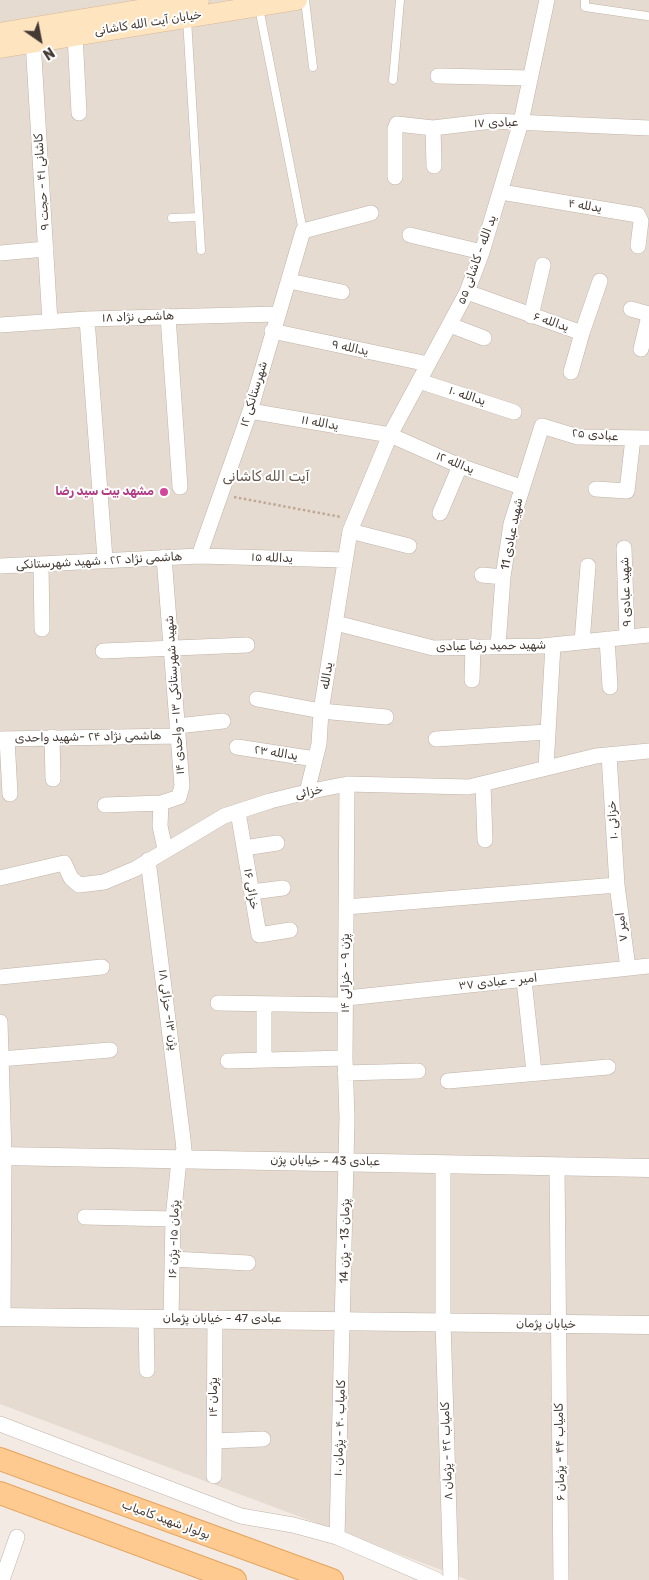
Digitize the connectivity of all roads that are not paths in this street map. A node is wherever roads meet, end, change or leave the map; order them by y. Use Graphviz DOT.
graph roads {
  1 [pos="199,0"];
  2 [pos="297,0"];
  3 [pos="304,0"];
  4 [pos="400,0"];
  5 [pos="546,0"];
  6 [pos="585,0"];
  7 [pos="156,3"];
  8 [pos="258,6"];
  9 [pos="647,16"];
  10 [pos="187,17"];
  11 [pos="0,32"];
  12 [pos="32,34"];
  13 [pos="75,34"];
  14 [pos="0,48"];
  15 [pos="313,67"];
  16 [pos="438,76"];
  17 [pos="530,78"];
  18 [pos="393,80"];
  19 [pos="78,113"];
  20 [pos="521,122"];
  21 [pos="433,128"];
  22 [pos="649,128"];
  23 [pos="434,166"];
  24 [pos="395,177"];
  25 [pos="501,192"];
  26 [pos="371,213"];
  27 [pos="199,217"];
  28 [pos="172,218"];
  29 [pos="303,231"];
  30 [pos="410,235"];
  31 [pos="638,246"];
  32 [pos="46,249"];
  33 [pos="201,250"];
  34 [pos="482,252"];
  35 [pos="0,253"];
  36 [pos="543,265"];
  37 [pos="289,281"];
  38 [pos="600,281"];
  39 [pos="342,292"];
  40 [pos="468,292"];
  41 [pos="631,309"];
  42 [pos="277,314"];
  43 [pos="649,315"];
  44 [pos="168,316"];
  45 [pos="531,316"];
  46 [pos="87,319"];
  47 [pos="50,322"];
  48 [pos="0,324"];
  49 [pos="450,325"];
  50 [pos="272,331"];
  51 [pos="582,333"];
  52 [pos="484,338"];
  53 [pos="641,349"];
  54 [pos="428,364"];
  55 [pos="571,372"];
  56 [pos="419,381"];
  57 [pos="250,411"];
  58 [pos="514,412"];
  59 [pos="542,426"];
  60 [pos="390,436"];
  61 [pos="633,438"];
  62 [pos="649,438"];
  63 [pos="460,466"];
  64 [pos="521,486"];
  65 [pos="180,487"];
  66 [pos="596,489"];
  67 [pos="440,513"];
  68 [pos="352,525"];
  69 [pos="409,546"];
  70 [pos="624,548"];
  71 [pos="199,556"];
  72 [pos="164,557"];
  73 [pos="105,559"];
  74 [pos="345,560"];
  75 [pos="41,564"];
  76 [pos="0,566"];
  77 [pos="588,566"];
  78 [pos="482,575"];
  79 [pos="503,578"];
  80 [pos="336,623"];
  81 [pos="42,629"];
  82 [pos="649,634"];
  83 [pos="628,637"];
  84 [pos="607,639"];
  85 [pos="582,642"];
  86 [pos="247,645"];
  87 [pos="553,645"];
  88 [pos="473,646"];
  89 [pos="498,646"];
  90 [pos="172,650"];
  91 [pos="103,651"];
  92 [pos="472,680"];
  93 [pos="610,687"];
  94 [pos="257,699"];
  95 [pos="322,712"];
  96 [pos="386,717"];
  97 [pos="223,721"];
  98 [pos="177,731"];
  99 [pos="548,732"];
  100 [pos="52,736"];
  101 [pos="4,739"];
  102 [pos="436,739"];
  103 [pos="237,747"];
  104 [pos="649,751"];
  105 [pos="609,755"];
  106 [pos="315,759"];
  107 [pos="546,767"];
  108 [pos="54,779"];
  109 [pos="347,784"];
  110 [pos="483,785"];
  111 [pos="307,792"];
  112 [pos="10,794"];
  113 [pos="161,803"];
  114 [pos="105,805"];
  115 [pos="238,812"];
  116 [pos="485,840"];
  117 [pos="277,843"];
  118 [pos="244,848"];
  119 [pos="165,849"];
  120 [pos="148,860"];
  121 [pos="0,878"];
  122 [pos="617,885"];
  123 [pos="283,888"];
  124 [pos="252,892"];
  125 [pos="346,907"];
  126 [pos="290,930"];
  127 [pos="649,966"];
  128 [pos="102,967"];
  129 [pos="628,968"];
  130 [pos="0,977"];
  131 [pos="524,980"];
  132 [pos="346,1002"];
  133 [pos="218,1004"];
  134 [pos="264,1004"];
  135 [pos="0,1022"];
  136 [pos="110,1050"];
  137 [pos="1,1059"];
  138 [pos="228,1060"];
  139 [pos="264,1060"];
  140 [pos="345,1065"];
  141 [pos="608,1067"];
  142 [pos="418,1070"];
  143 [pos="534,1072"];
  144 [pos="448,1081"];
  145 [pos="2,1156"];
  146 [pos="179,1160"];
  147 [pos="346,1161"];
  148 [pos="443,1164"];
  149 [pos="557,1166"];
  150 [pos="649,1168"];
  151 [pos="85,1217"];
  152 [pos="173,1218"];
  153 [pos="172,1259"];
  154 [pos="248,1263"];
  155 [pos="1,1317"];
  156 [pos="146,1318"];
  157 [pos="171,1318"];
  158 [pos="215,1318"];
  159 [pos="343,1320"];
  160 [pos="443,1322"];
  161 [pos="558,1325"];
  162 [pos="649,1325"];
  163 [pos="147,1370"];
  164 [pos="0,1424"];
  165 [pos="263,1439"];
  166 [pos="214,1442"];
  167 [pos="0,1459"];
  168 [pos="214,1476"];
  169 [pos="0,1492"];
  170 [pos="337,1537"];
  171 [pos="17,1538"];
  172 [pos="219,1539"];
  173 [pos="210,1571"];
  174 [pos="2,1580"];
  175 [pos="235,1580"];
  176 [pos="332,1580"];
  177 [pos="437,1580"];
  178 [pos="451,1580"];
  179 [pos="561,1580"];
  1 -- 7 [label="main road, خیابان آیت الله کاشانی"];
  2 -- 8 [label="main road, خیابان آیت الله کاشانی"];
  3 -- 15 [label="lane"];
  4 -- 18 [label="lane"];
  5 -- 17 [label="street, ید الله - کاشانی ۵۵"];
  6 -- 9 [label="lane"];
  7 -- 12 [label="main road, خیابان آیت الله کاشانی"];
  8 -- 10 [label="main road, خیابان آیت الله کاشانی"];
  8 -- 29 [label="lane"];
  10 -- 13 [label="main road, خیابان آیت الله کاشانی"];
  10 -- 27 [label="lane"];
  11 -- 12 [label="main road, خیابان آیت الله کاشانی"];
  12 -- 13 [label="main road, خیابان آیت الله کاشانی"];
  12 -- 14 [label="main road, خیابان آیت الله کاشانی"];
  12 -- 32 [label="street, کاشانی ۴۱ - حجت ۹"];
  13 -- 19 [label="street"];
  16 -- 17 [label="street"];
  17 -- 20 [label="street, ید الله - کاشانی ۵۵"];
  20 -- 21 [label="street, عبادی ۱۷"];
  20 -- 22 [label="street, عبادی ۱۷"];
  20 -- 25 [label="street, ید الله - کاشانی ۵۵"];
  21 -- 23 [label="street"];
  21 -- 24 [label="street, عبادی ۱۷"];
  25 -- 31 [label="street, یدلله ۴"];
  25 -- 34 [label="street, ید الله - کاشانی ۵۵"];
  26 -- 29 [label="street"];
  27 -- 28 [label="lane"];
  27 -- 33 [label="lane"];
  29 -- 37 [label="street, شهرستانکی ۱۲"];
  30 -- 34 [label="street"];
  32 -- 35 [label="street"];
  32 -- 47 [label="street, کاشانی ۴۱ - حجت ۹"];
  34 -- 40 [label="street, ید الله - کاشانی ۵۵"];
  36 -- 45 [label="street"];
  37 -- 39 [label="street"];
  37 -- 42 [label="street, شهرستانکی ۱۲"];
  38 -- 51 [label="street, یدالله ۶"];
  40 -- 45 [label="street, یدالله ۶"];
  40 -- 49 [label="street, ید الله - کاشانی ۵۵"];
  41 -- 43 [label="street"];
  42 -- 44 [label="street, هاشمی نژاد ۱۸"];
  42 -- 50 [label="street, شهرستانکی ۱۲"];
  43 -- 53 [label="street"];
  44 -- 46 [label="street, هاشمی نژاد ۱۸"];
  44 -- 65 [label="street"];
  45 -- 51 [label="street, یدالله ۶"];
  46 -- 47 [label="street, هاشمی نژاد ۱۸"];
  46 -- 73 [label="street"];
  47 -- 48 [label="street, هاشمی نژاد ۱۸"];
  49 -- 52 [label="street"];
  49 -- 54 [label="street, ید الله - کاشانی ۵۵"];
  50 -- 54 [label="street, یدالله ۹"];
  50 -- 57 [label="street, شهرستانکی ۱۲"];
  51 -- 55 [label="street"];
  54 -- 56 [label="street, ید الله - کاشانی ۵۵"];
  56 -- 58 [label="street, یدالله ۱۰"];
  56 -- 60 [label="street, ید الله - کاشانی ۵۵"];
  57 -- 60 [label="street, یدالله ۱۱"];
  57 -- 71 [label="street, شهرستانکی ۱۲"];
  59 -- 61 [label="street, عبادی ۲۵"];
  59 -- 64 [label="street, شهید عبادی 11"];
  60 -- 63 [label="street, یدالله ۱۲"];
  60 -- 68 [label="street, ید الله - کاشانی ۵۵"];
  61 -- 62 [label="street, عبادی ۲۵"];
  61 -- 66 [label="street"];
  63 -- 64 [label="street, یدالله ۱۲"];
  63 -- 67 [label="street"];
  64 -- 79 [label="street, شهید عبادی 11"];
  68 -- 69 [label="street"];
  68 -- 74 [label="street, ید الله - کاشانی ۵۵"];
  70 -- 83 [label="street, شهید عبادی ۹"];
  71 -- 72 [label="street, هاشمی نژاد ۲۲ ، شهید شهرستانکی"];
  71 -- 74 [label="street, یدالله ۱۵"];
  72 -- 73 [label="street, هاشمی نژاد ۲۲ ، شهید شهرستانکی"];
  72 -- 90 [label="street, شهید شهرستانکی ۱۳ - واحدی ۱۴"];
  73 -- 75 [label="street, هاشمی نژاد ۲۲ ، شهید شهرستانکی"];
  74 -- 80 [label="street, یدالله"];
  75 -- 76 [label="street, هاشمی نژاد ۲۲ ، شهید شهرستانکی"];
  75 -- 81 [label="street"];
  77 -- 85 [label="street"];
  78 -- 79 [label="street"];
  79 -- 89 [label="street, شهید عبادی 11"];
  80 -- 88 [label="street, شهید حمید رضا عبادی"];
  80 -- 95 [label="street, یدالله"];
  82 -- 83 [label="street, شهید حمید رضا عبادی"];
  83 -- 84 [label="street, شهید حمید رضا عبادی"];
  84 -- 85 [label="street, شهید حمید رضا عبادی"];
  84 -- 93 [label="street"];
  85 -- 87 [label="street, شهید حمید رضا عبادی"];
  86 -- 90 [label="street"];
  87 -- 89 [label="street, شهید حمید رضا عبادی"];
  87 -- 99 [label="street"];
  88 -- 89 [label="street, شهید حمید رضا عبادی"];
  88 -- 92 [label="street"];
  90 -- 91 [label="street"];
  90 -- 98 [label="street, شهید شهرستانکی ۱۳ - واحدی ۱۴"];
  94 -- 95 [label="street"];
  95 -- 96 [label="street"];
  95 -- 106 [label="street, یدالله"];
  97 -- 98 [label="street, هاشمی نژاد ۲۴ -شهید واحدی"];
  98 -- 100 [label="street, هاشمی نژاد ۲۴ -شهید واحدی"];
  98 -- 113 [label="street, شهید شهرستانکی ۱۳ - واحدی ۱۴"];
  99 -- 102 [label="street"];
  99 -- 107 [label="street"];
  100 -- 101 [label="street, هاشمی نژاد ۲۴ -شهید واحدی"];
  100 -- 108 [label="street"];
  101 -- 112 [label="street"];
  103 -- 106 [label="street, یدالله ۲۳"];
  104 -- 105 [label="street, خزائی"];
  105 -- 107 [label="street, خزائی"];
  105 -- 122 [label="street, خزائی ۱۰"];
  106 -- 111 [label="street, یدالله"];
  107 -- 110 [label="street, خزائی"];
  109 -- 110 [label="street, خزائی"];
  109 -- 111 [label="street, خزائی"];
  109 -- 125 [label="street, پژن ۹ - خزائی ۱۴"];
  110 -- 116 [label="street"];
  111 -- 115 [label="street, خزائی"];
  113 -- 114 [label="street"];
  113 -- 119 [label="street"];
  115 -- 118 [label="street, خزائی ۱۶"];
  115 -- 119 [label="street, خزائی"];
  117 -- 118 [label="street"];
  118 -- 124 [label="street, خزائی ۱۶"];
  119 -- 120 [label="street, خزائی"];
  120 -- 121 [label="street, خزائی"];
  120 -- 146 [label="street, پژن ۱۳- حزائی ۱۸"];
  122 -- 125 [label="street"];
  122 -- 129 [label="street, امیر ۷"];
  123 -- 124 [label="street"];
  124 -- 126 [label="street, خزائی ۱۶"];
  125 -- 132 [label="street, پژن ۹ - خزائی ۱۴"];
  127 -- 129 [label="street, امیر - عبادی ۳۷"];
  128 -- 130 [label="street"];
  129 -- 131 [label="street, امیر - عبادی ۳۷"];
  131 -- 132 [label="street, امیر - عبادی ۳۷"];
  131 -- 143 [label="street"];
  132 -- 134 [label="street, امیر - عبادی ۳۷"];
  132 -- 140 [label="street, پژن ۹ - خزائی ۱۴"];
  133 -- 134 [label="street, امیر - عبادی ۳۷"];
  134 -- 139 [label="street"];
  135 -- 137 [label="street"];
  136 -- 137 [label="street"];
  137 -- 145 [label="street"];
  138 -- 139 [label="street"];
  139 -- 140 [label="street"];
  140 -- 142 [label="street"];
  140 -- 147 [label="street, پژن ۹ - خزائی ۱۴"];
  141 -- 143 [label="street"];
  143 -- 144 [label="street"];
  145 -- 146 [label="street, عبادی 43 - خیابان پژن"];
  145 -- 155 [label="street"];
  146 -- 147 [label="street, عبادی 43 - خیابان پژن"];
  146 -- 152 [label="street, پژمان ۱۵- پژن ۱۶"];
  147 -- 148 [label="street, عبادی 43 - خیابان پژن"];
  147 -- 159 [label="street, پژمان 13 - پژن 14"];
  148 -- 149 [label="street, عبادی 43 - خیابان پژن"];
  148 -- 160 [label="street, کامیاب ۴۲ - پژمان ۸"];
  149 -- 150 [label="street, عبادی 43 - خیابان پژن"];
  149 -- 161 [label="street, کامیاب ۴۴ - پژمان ۶"];
  151 -- 152 [label="street"];
  152 -- 153 [label="street, پژمان ۱۵- پژن ۱۶"];
  153 -- 154 [label="street"];
  153 -- 157 [label="street, پژمان ۱۵- پژن ۱۶"];
  155 -- 156 [label="street, عبادی 47 - خیابان پژمان"];
  156 -- 157 [label="street, عبادی 47 - خیابان پژمان"];
  156 -- 163 [label="street"];
  157 -- 158 [label="street, عبادی 47 - خیابان پژمان"];
  158 -- 159 [label="street, عبادی 47 - خیابان پژمان"];
  158 -- 166 [label="street, پژمان ۱۴"];
  159 -- 160 [label="street, عبادی 47 - خیابان پژمان"];
  159 -- 170 [label="street, کامیاب ۴۰ - پژمان ۱۰"];
  160 -- 161 [label="street, خیابان پژمان"];
  160 -- 178 [label="street, کامیاب ۴۲ - پژمان ۸"];
  161 -- 162 [label="street, خیابان پژمان"];
  161 -- 179 [label="street, کامیاب ۴۴ - پژمان ۶"];
  164 -- 170 [label="street"];
  165 -- 166 [label="street"];
  166 -- 168 [label="street, پژمان ۱۴"];
  167 -- 172 [label="main road, بولوار شهید کامیاب"];
  169 -- 173 [label="main road"];
  170 -- 177 [label="street"];
  171 -- 174 [label="street"];
  172 -- 173 [label="main road"];
  172 -- 176 [label="main road, بولوار شهید کامیاب"];
  173 -- 175 [label="main road"];
}
